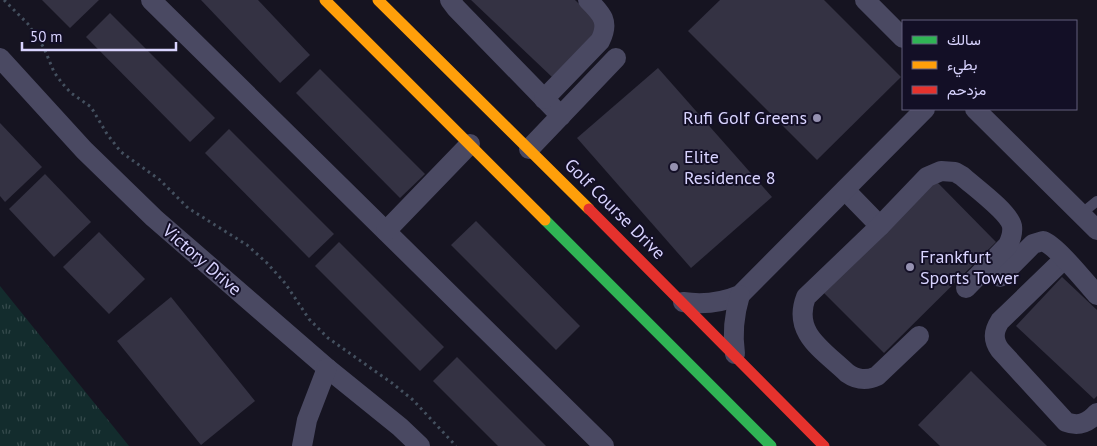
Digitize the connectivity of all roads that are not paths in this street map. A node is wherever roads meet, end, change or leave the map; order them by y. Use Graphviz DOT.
graph roads {
  1 [pos="151,0"];
  2 [pos="378,0"];
  3 [pos="450,0"];
  4 [pos="588,0"];
  5 [pos="865,0"];
  6 [pos="337,4"];
  7 [pos="404,8"];
  8 [pos="413,35"];
  9 [pos="902,37"];
  10 [pos="0,58"];
  11 [pos="616,58"];
  12 [pos="544,99"];
  13 [pos="924,110"];
  14 [pos="976,110"];
  15 [pos="561,116"];
  16 [pos="470,144"];
  17 [pos="529,149"];
  18 [pos="845,190"];
  19 [pos="1097,201"];
  20 [pos="1092,222"];
  21 [pos="880,226"];
  22 [pos="386,231"];
  23 [pos="1064,259"];
  24 [pos="1005,280"];
  25 [pos="966,288"];
  26 [pos="740,295"];
  27 [pos="1097,295"];
  28 [pos="683,302"];
  29 [pos="919,336"];
  30 [pos="735,354"];
  31 [pos="327,368"];
  32 [pos="771,410"];
  33 [pos="757,411"];
  34 [pos="1097,413"];
  35 [pos="746,421"];
  36 [pos="302,446"];
  37 [pos="420,446"];
  38 [pos="604,446"];
  39 [pos="771,446"];
  40 [pos="811,446"];
  41 [pos="824,446"];
  1 -- 22 [label="street"];
  2 -- 8 [label="street, Golf Course Drive"];
  3 -- 12 [label="street"];
  4 -- 12 [label="street"];
  5 -- 9 [label="street"];
  6 -- 16 [label="street"];
  7 -- 8 [label="street"];
  8 -- 17 [label="street, Golf Course Drive"];
  10 -- 31 [label="street, Victory Drive"];
  11 -- 15 [label="street"];
  12 -- 15 [label="street"];
  13 -- 18 [label="street"];
  14 -- 20 [label="street"];
  15 -- 17 [label="street"];
  16 -- 22 [label="street"];
  16 -- 35 [label="street"];
  17 -- 28 [label="street, Golf Course Drive"];
  18 -- 21 [label="street"];
  18 -- 26 [label="street"];
  19 -- 20 [label="lane"];
  21 -- 25 [label="street"];
  21 -- 29 [label="street"];
  22 -- 38 [label="street"];
  23 -- 24 [label="street"];
  23 -- 27 [label="street"];
  23 -- 34 [label="street"];
  26 -- 28 [label="street"];
  26 -- 30 [label="street"];
  28 -- 30 [label="street, Golf Course Drive"];
  30 -- 41 [label="street, Golf Course Drive"];
  31 -- 36 [label="street"];
  31 -- 37 [label="street, Victory Drive"];
  32 -- 40 [label="street"];
  33 -- 35 [label="street"];
  35 -- 39 [label="street"];
}
